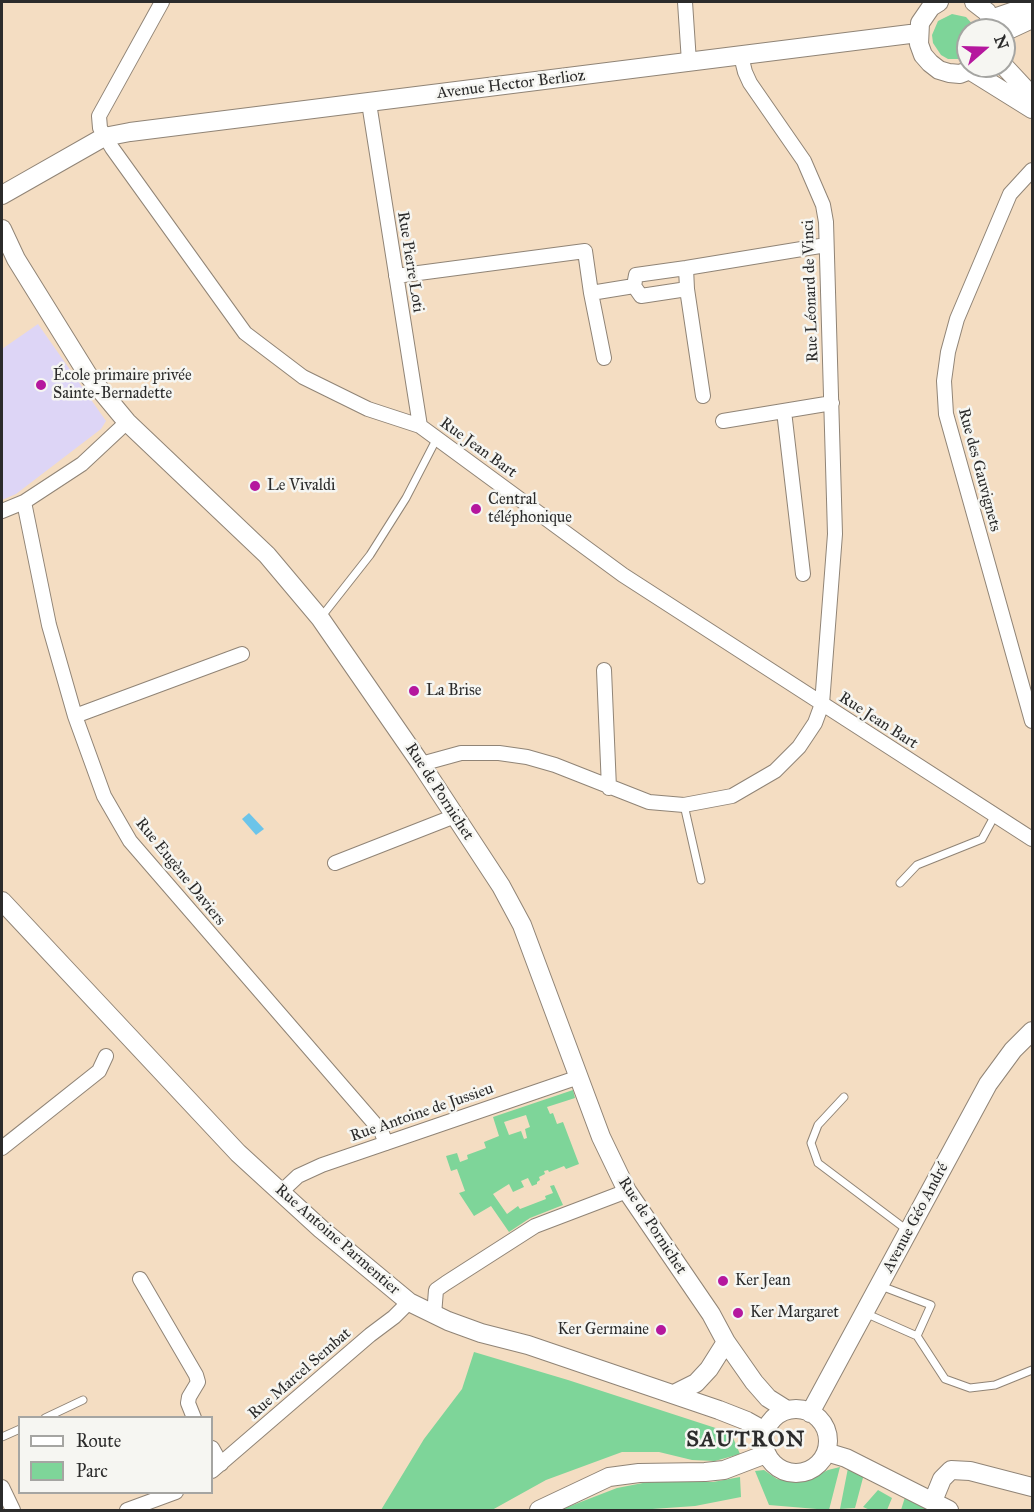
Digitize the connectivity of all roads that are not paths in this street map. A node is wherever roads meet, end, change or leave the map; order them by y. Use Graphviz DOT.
graph roads {
  1 [pos="162,2"];
  2 [pos="685,2"];
  3 [pos="975,2"];
  4 [pos="932,3"];
  5 [pos="1032,5"];
  6 [pos="987,18"];
  7 [pos="1005,18"];
  8 [pos="1032,19"];
  9 [pos="1016,26"];
  10 [pos="918,33"];
  11 [pos="741,56"];
  12 [pos="689,62"];
  13 [pos="956,74"];
  14 [pos="989,78"];
  15 [pos="1015,78"];
  16 [pos="1032,96"];
  17 [pos="369,104"];
  18 [pos="1032,109"];
  19 [pos="105,137"];
  20 [pos="1032,170"];
  21 [pos="2,195"];
  22 [pos="2,229"];
  23 [pos="825,245"];
  24 [pos="686,268"];
  25 [pos="396,276"];
  26 [pos="634,286"];
  27 [pos="687,289"];
  28 [pos="591,293"];
  29 [pos="604,358"];
  30 [pos="703,396"];
  31 [pos="832,403"];
  32 [pos="784,411"];
  33 [pos="723,421"];
  34 [pos="127,422"];
  35 [pos="420,426"];
  36 [pos="437,438"];
  37 [pos="24,502"];
  38 [pos="2,512"];
  39 [pos="803,574"];
  40 [pos="320,618"];
  41 [pos="242,654"];
  42 [pos="604,670"];
  43 [pos="822,704"];
  44 [pos="75,716"];
  45 [pos="1032,721"];
  46 [pos="421,764"];
  47 [pos="609,788"];
  48 [pos="684,805"];
  49 [pos="995,815"];
  50 [pos="455,816"];
  51 [pos="1032,839"];
  52 [pos="335,863"];
  53 [pos="701,880"];
  54 [pos="900,883"];
  55 [pos="2,901"];
  56 [pos="1032,1031"];
  57 [pos="106,1056"];
  58 [pos="579,1077"];
  59 [pos="844,1097"];
  60 [pos="386,1143"];
  61 [pos="2,1149"];
  62 [pos="627,1191"];
  63 [pos="281,1192"];
  64 [pos="909,1231"];
  65 [pos="140,1279"];
  66 [pos="880,1285"];
  67 [pos="409,1302"];
  68 [pos="865,1313"];
  69 [pos="434,1315"];
  70 [pos="917,1336"];
  71 [pos="726,1342"];
  72 [pos="1032,1370"];
  73 [pos="674,1394"];
  74 [pos="83,1400"];
  75 [pos="788,1410"];
  76 [pos="810,1413"];
  77 [pos="49,1416"];
  78 [pos="193,1416"];
  79 [pos="18,1430"];
  80 [pos="764,1435"];
  81 [pos="2,1437"];
  82 [pos="826,1452"];
  83 [pos="766,1454"];
  84 [pos="216,1467"];
  85 [pos="2,1487"];
  86 [pos="1032,1487"];
  87 [pos="171,1494"];
  88 [pos="933,1501"];
  89 [pos="13,1510"];
  90 [pos="127,1510"];
  91 [pos="539,1510"];
  92 [pos="949,1510"];
  1 -- 19 [label="street"];
  2 -- 12 [label="street"];
  3 -- 6 [label="main road"];
  4 -- 10 [label="main road"];
  5 -- 7 [label="main road"];
  8 -- 9 [label="main road"];
  10 -- 11 [label="main road, Avenue Hector Berlioz"];
  10 -- 13 [label="main road"];
  11 -- 12 [label="main road, Avenue Hector Berlioz"];
  11 -- 23 [label="street, Rue Léonard de Vinci"];
  12 -- 17 [label="main road, Avenue Hector Berlioz"];
  14 -- 18 [label="main road"];
  15 -- 16 [label="main road"];
  17 -- 19 [label="main road, Avenue Hector Berlioz"];
  17 -- 25 [label="street, Rue Pierre Loti"];
  19 -- 21 [label="main road, Avenue Hector Berlioz"];
  19 -- 35 [label="street, Rue Jean Bart"];
  20 -- 45 [label="street, Rue des Gauvignets"];
  22 -- 34 [label="main road, Rue de Pornichet"];
  23 -- 24 [label="street"];
  23 -- 31 [label="street, Rue Léonard de Vinci"];
  24 -- 26 [label="street"];
  24 -- 27 [label="street"];
  25 -- 28 [label="street"];
  25 -- 35 [label="street, Rue Pierre Loti"];
  26 -- 27 [label="street"];
  26 -- 28 [label="street"];
  27 -- 30 [label="street"];
  28 -- 29 [label="street"];
  31 -- 32 [label="street"];
  31 -- 43 [label="street, Rue Léonard de Vinci"];
  32 -- 33 [label="street"];
  32 -- 39 [label="street"];
  34 -- 37 [label="street"];
  34 -- 40 [label="main road, Rue de Pornichet"];
  35 -- 36 [label="street, Rue Jean Bart"];
  36 -- 40 [label="lane"];
  36 -- 43 [label="street, Rue Jean Bart"];
  37 -- 38 [label="street"];
  37 -- 44 [label="street, Rue Eugène Daviers"];
  40 -- 46 [label="main road, Rue de Pornichet"];
  41 -- 44 [label="street"];
  42 -- 47 [label="street"];
  43 -- 48 [label="street"];
  43 -- 49 [label="street, Rue Jean Bart"];
  44 -- 60 [label="street, Rue Eugène Daviers"];
  46 -- 47 [label="street"];
  46 -- 50 [label="main road, Rue de Pornichet"];
  47 -- 48 [label="street"];
  48 -- 53 [label="lane"];
  49 -- 51 [label="street, Rue Jean Bart"];
  49 -- 54 [label="lane"];
  50 -- 52 [label="street"];
  50 -- 58 [label="main road, Rue de Pornichet"];
  55 -- 63 [label="main road, Rue Antoine Parmentier"];
  56 -- 64 [label="main road, Avenue Géo André"];
  57 -- 61 [label="street"];
  58 -- 60 [label="street, Rue Antoine de Jussieu"];
  58 -- 62 [label="main road, Rue de Pornichet"];
  59 -- 64 [label="lane"];
  60 -- 63 [label="street, Rue Antoine de Jussieu"];
  62 -- 69 [label="street"];
  62 -- 71 [label="main road, Rue de Pornichet"];
  63 -- 67 [label="main road, Rue Antoine Parmentier"];
  64 -- 66 [label="main road, Avenue Géo André"];
  65 -- 78 [label="street"];
  66 -- 68 [label="main road, Avenue Géo André"];
  66 -- 70 [label="lane"];
  67 -- 69 [label="main road, Rue Antoine Parmentier"];
  67 -- 84 [label="street, Rue Marcel Sembat"];
  68 -- 70 [label="lane"];
  68 -- 76 [label="main road, Avenue Géo André"];
  69 -- 73 [label="main road, Rue Antoine Parmentier"];
  70 -- 72 [label="lane"];
  71 -- 73 [label="main road"];
  71 -- 75 [label="main road, Rue de Pornichet"];
  73 -- 80 [label="main road, Rue Antoine Parmentier"];
  74 -- 77 [label="lane"];
  75 -- 76 [label="main road"];
  75 -- 80 [label="main road"];
  76 -- 82 [label="main road"];
  79 -- 81 [label="lane"];
  80 -- 83 [label="main road"];
  82 -- 83 [label="main road"];
  82 -- 88 [label="main road"];
  83 -- 91 [label="main road"];
  85 -- 89 [label="street"];
  86 -- 88 [label="main road"];
  87 -- 90 [label="street"];
  88 -- 92 [label="main road"];
}
